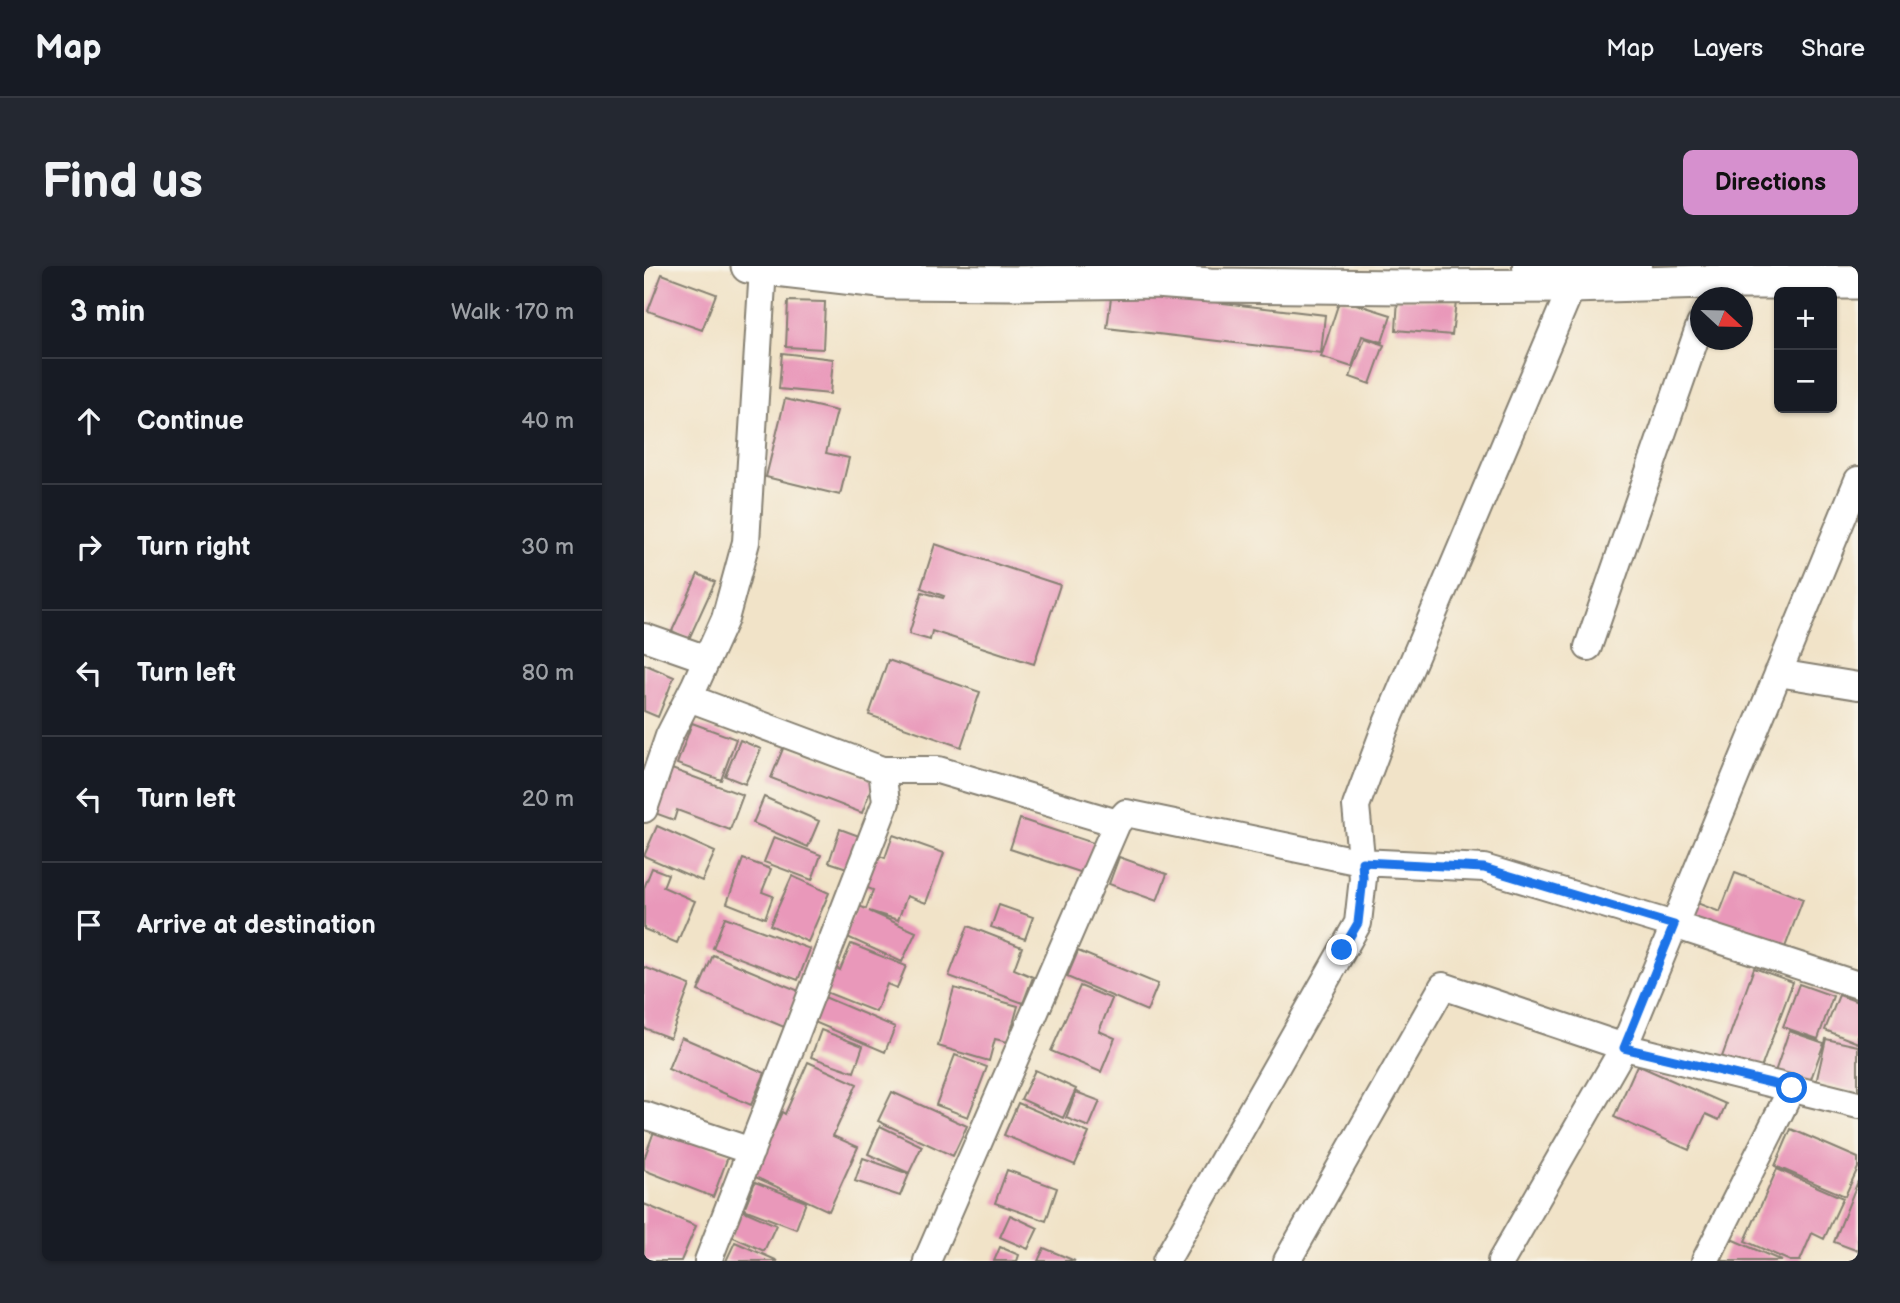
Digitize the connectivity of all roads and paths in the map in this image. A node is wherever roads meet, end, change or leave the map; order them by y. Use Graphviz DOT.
graph roads {
  1 [pos="1532,266"];
  2 [pos="1632,266"];
  3 [pos="756,267"];
  4 [pos="1212,275"];
  5 [pos="1858,282"];
  6 [pos="1572,286"];
  7 [pos="1753,288"];
  8 [pos="1690,289"];
  9 [pos="1691,350"];
  10 [pos="1858,480"];
  11 [pos="644,637"];
  12 [pos="1588,647"];
  13 [pos="707,659"];
  14 [pos="1778,673"];
  15 [pos="1858,686"];
  16 [pos="689,698"];
  17 [pos="882,770"];
  18 [pos="644,809"];
  19 [pos="1116,823"];
  20 [pos="1362,862"];
  21 [pos="1674,925"];
  22 [pos="1858,985"];
  23 [pos="1624,1048"];
  24 [pos="1792,1088"];
  25 [pos="1858,1105"];
  26 [pos="644,1115"];
  27 [pos="751,1151"];
  28 [pos="708,1261"];
  29 [pos="927,1261"];
  30 [pos="1166,1261"];
  31 [pos="1287,1261"];
  32 [pos="1501,1261"];
  33 [pos="1705,1261"];
  1 -- 2 [label="highway"];
  3 -- 4 [label="main road"];
  3 -- 13 [label="street"];
  4 -- 6 [label="main road"];
  5 -- 7 [label="main road"];
  6 -- 8 [label="main road"];
  6 -- 20 [label="street"];
  9 -- 12 [label="street"];
  10 -- 14 [label="street"];
  11 -- 13 [label="street"];
  13 -- 16 [label="street"];
  14 -- 15 [label="street"];
  14 -- 21 [label="street"];
  16 -- 17 [label="street"];
  16 -- 18 [label="street"];
  17 -- 19 [label="street"];
  17 -- 27 [label="street"];
  19 -- 20 [label="street"];
  19 -- 29 [label="street"];
  20 -- 21 [label="street"];
  20 -- 30 [label="street"];
  21 -- 22 [label="street"];
  21 -- 23 [label="street"];
  23 -- 24 [label="street"];
  23 -- 31 [label="street"];
  23 -- 32 [label="street"];
  24 -- 25 [label="street"];
  24 -- 33 [label="street"];
  26 -- 27 [label="street"];
  27 -- 28 [label="street"];
}
